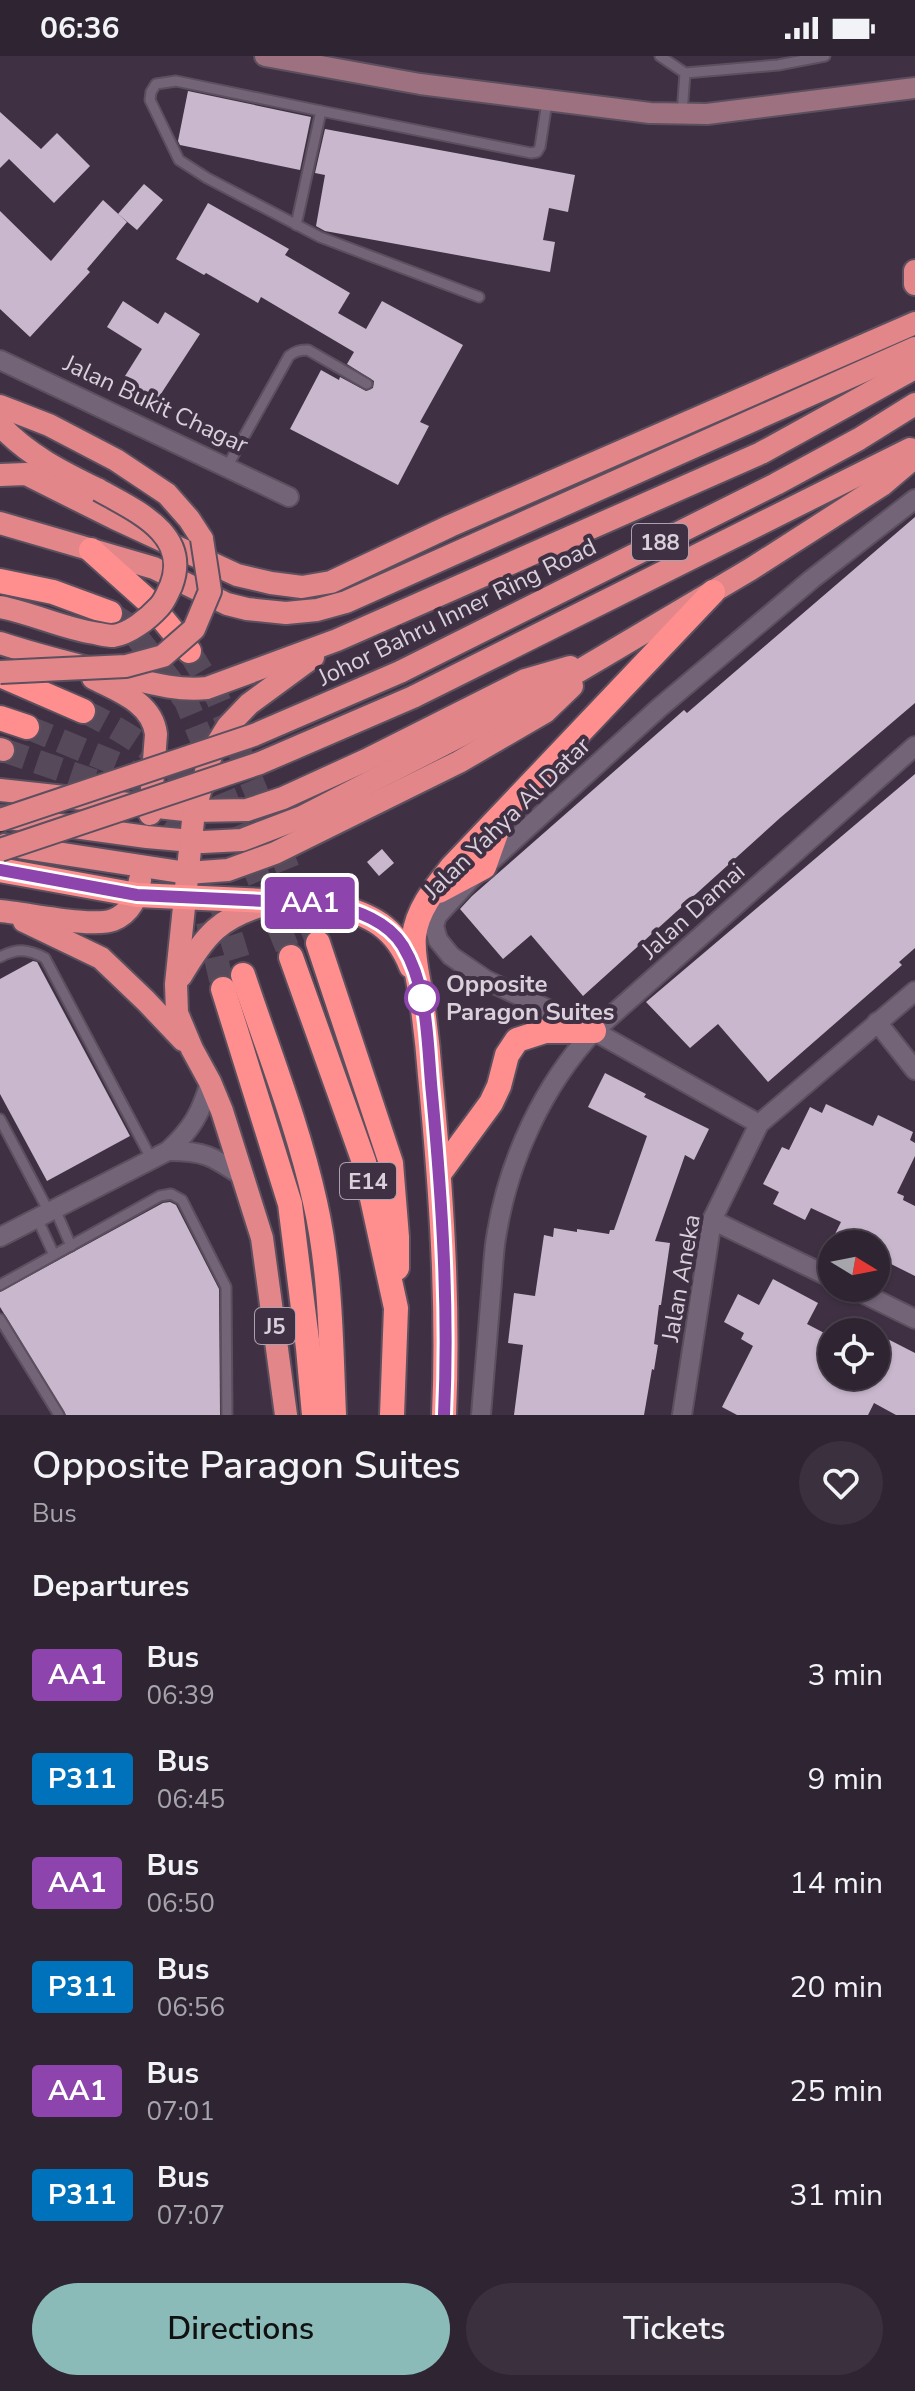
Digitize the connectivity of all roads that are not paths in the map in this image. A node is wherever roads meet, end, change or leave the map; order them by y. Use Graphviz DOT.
graph roads {
  1 [pos="265,56"];
  2 [pos="660,56"];
  3 [pos="825,56"];
  4 [pos="685,73"];
  5 [pos="915,88"];
  6 [pos="547,102"];
  7 [pos="321,111"];
  8 [pos="682,114"];
  9 [pos="296,225"];
  10 [pos="915,271"];
  11 [pos="915,284"];
  12 [pos="479,297"];
  13 [pos="915,323"];
  14 [pos="915,348"];
  15 [pos="0,360"];
  16 [pos="915,368"];
  17 [pos="367,384"];
  18 [pos="915,404"];
  19 [pos="0,406"];
  20 [pos="0,425"];
  21 [pos="915,447"];
  22 [pos="915,457"];
  23 [pos="227,467"];
  24 [pos="0,475"];
  25 [pos="289,497"];
  26 [pos="915,499"];
  27 [pos="0,523"];
  28 [pos="91,550"];
  29 [pos="0,581"];
  30 [pos="713,592"];
  31 [pos="0,607"];
  32 [pos="110,613"];
  33 [pos="337,640"];
  34 [pos="0,643"];
  35 [pos="189,651"];
  36 [pos="602,658"];
  37 [pos="59,661"];
  38 [pos="0,674"];
  39 [pos="83,711"];
  40 [pos="0,718"];
  41 [pos="27,727"];
  42 [pos="915,746"];
  43 [pos="0,790"];
  44 [pos="151,807"];
  45 [pos="194,811"];
  46 [pos="503,812"];
  47 [pos="0,818"];
  48 [pos="147,837"];
  49 [pos="190,842"];
  50 [pos="0,847"];
  51 [pos="484,867"];
  52 [pos="143,868"];
  53 [pos="0,870"];
  54 [pos="186,885"];
  55 [pos="137,895"];
  56 [pos="428,896"];
  57 [pos="271,902"];
  58 [pos="2,911"];
  59 [pos="318,943"];
  60 [pos="0,957"];
  61 [pos="291,957"];
  62 [pos="176,984"];
  63 [pos="421,990"];
  64 [pos="915,991"];
  65 [pos="877,1022"];
  66 [pos="594,1031"];
  67 [pos="192,1049"];
  68 [pos="915,1070"];
  69 [pos="210,1082"];
  70 [pos="0,1119"];
  71 [pos="759,1124"];
  72 [pos="160,1155"];
  73 [pos="439,1174"];
  74 [pos="242,1176"];
  75 [pos="47,1213"];
  76 [pos="712,1220"];
  77 [pos="0,1237"];
  78 [pos="71,1246"];
  79 [pos="54,1255"];
  80 [pos="818,1271"];
  81 [pos="0,1285"];
  82 [pos="880,1302"];
  83 [pos="396,1308"];
  84 [pos="0,1319"];
  85 [pos="915,1319"];
  86 [pos="59,1415"];
  87 [pos="227,1415"];
  88 [pos="286,1415"];
  89 [pos="314,1415"];
  90 [pos="334,1415"];
  91 [pos="392,1415"];
  92 [pos="444,1415"];
  93 [pos="481,1415"];
  94 [pos="682,1415"];
  1 -- 6 [label="main road"];
  2 -- 4 [label="lane"];
  3 -- 4 [label="lane"];
  4 -- 8 [label="lane"];
  5 -- 8 [label="main road"];
  6 -- 7 [label="lane"];
  6 -- 8 [label="main road"];
  7 -- 9 [label="lane"];
  7 -- 9 [label="lane"];
  9 -- 12 [label="lane"];
  10 -- 11 [label="highway"];
  13 -- 24 [label="highway"];
  14 -- 28 [label="highway"];
  15 -- 23 [label="street, Jalan Bukit Chagar"];
  16 -- 33 [label="highway"];
  17 -- 23 [label="lane"];
  18 -- 47 [label="highway, Johor Bahru Inner Ring Road / 188, bridge"];
  19 -- 38 [label="highway, bridge"];
  20 -- 31 [label="highway, bridge"];
  21 -- 50 [label="highway, 188, bridge"];
  22 -- 30 [label="highway"];
  23 -- 25 [label="street, Jalan Bukit Chagar"];
  26 -- 51 [label="street, Jalan Yahya Al Datar"];
  27 -- 28 [label="highway"];
  28 -- 35 [label="highway"];
  29 -- 32 [label="highway"];
  30 -- 36 [label="highway"];
  30 -- 46 [label="highway"];
  33 -- 37 [label="highway"];
  33 -- 45 [label="highway"];
  34 -- 37 [label="highway"];
  36 -- 45 [label="highway"];
  36 -- 49 [label="highway"];
  36 -- 54 [label="highway"];
  37 -- 44 [label="highway"];
  38 -- 39 [label="highway"];
  40 -- 41 [label="highway"];
  42 -- 66 [label="street, Jalan Damai"];
  43 -- 44 [label="highway"];
  44 -- 45 [label="highway"];
  44 -- 48 [label="highway"];
  45 -- 49 [label="highway"];
  46 -- 51 [label="highway"];
  46 -- 56 [label="highway"];
  47 -- 48 [label="highway"];
  48 -- 49 [label="highway"];
  48 -- 52 [label="highway"];
  49 -- 54 [label="highway"];
  50 -- 52 [label="highway"];
  51 -- 56 [label="highway"];
  51 -- 66 [label="street, Jalan Yahya Al Datar"];
  52 -- 54 [label="highway"];
  52 -- 55 [label="highway"];
  53 -- 55 [label="highway"];
  54 -- 55 [label="highway"];
  54 -- 57 [label="highway"];
  54 -- 62 [label="highway"];
  55 -- 58 [label="highway"];
  56 -- 63 [label="highway"];
  57 -- 62 [label="highway"];
  57 -- 63 [label="highway"];
  58 -- 67 [label="highway"];
  59 -- 83 [label="highway, E14"];
  60 -- 72 [label="lane"];
  61 -- 83 [label="highway, E14"];
  62 -- 67 [label="highway"];
  63 -- 73 [label="highway"];
  64 -- 65 [label="street, Jalan Aneka"];
  65 -- 68 [label="street"];
  65 -- 71 [label="street, Jalan Aneka"];
  66 -- 71 [label="street, Jalan Yahya Al Datar"];
  66 -- 73 [label="highway"];
  66 -- 93 [label="street, Jalan Damai"];
  67 -- 69 [label="highway, J5"];
  69 -- 72 [label="street"];
  69 -- 74 [label="highway, J5"];
  70 -- 75 [label="lane"];
  71 -- 76 [label="street, Jalan Aneka"];
  72 -- 74 [label="street"];
  72 -- 75 [label="street"];
  73 -- 92 [label="highway"];
  74 -- 88 [label="highway, J5"];
  75 -- 77 [label="street"];
  75 -- 78 [label="lane"];
  75 -- 79 [label="lane"];
  76 -- 80 [label="street"];
  76 -- 94 [label="street, Jalan Aneka"];
  78 -- 79 [label="lane"];
  78 -- 87 [label="lane"];
  79 -- 81 [label="lane"];
  82 -- 85 [label="street"];
  83 -- 91 [label="highway, E14"];
  84 -- 86 [label="lane"];
  89 -- 90 [label="highway, E14"];
}
